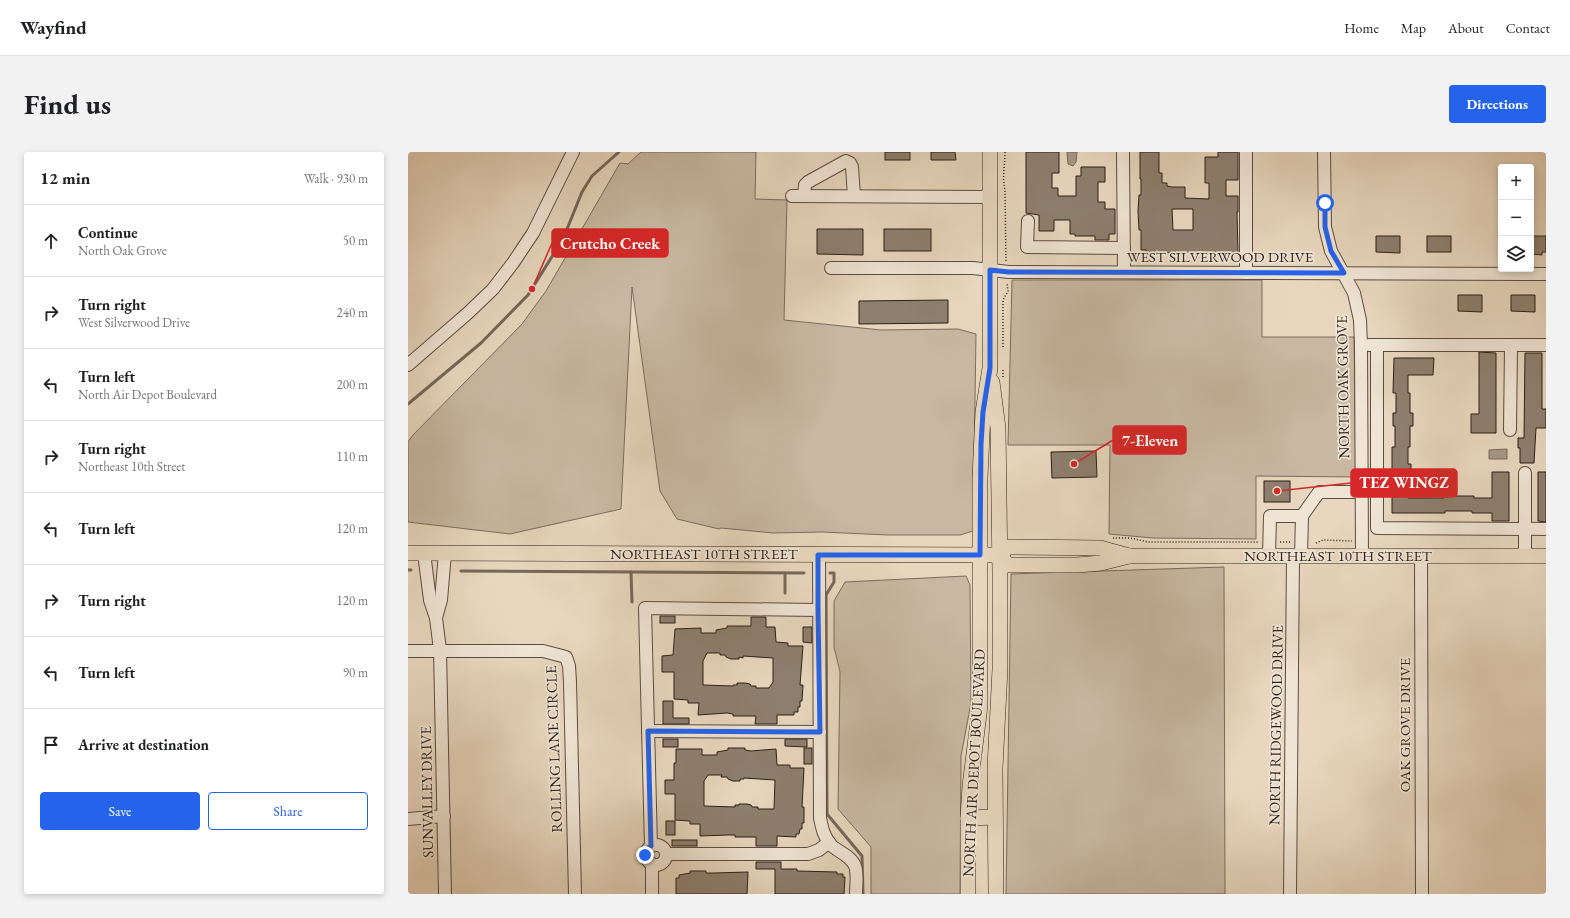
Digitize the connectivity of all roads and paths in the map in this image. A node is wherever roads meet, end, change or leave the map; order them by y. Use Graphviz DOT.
graph roads {
  1 [pos="573,152"];
  2 [pos="990,152"];
  3 [pos="1005,152"];
  4 [pos="1124,152"];
  5 [pos="1246,152"];
  6 [pos="1324,152"];
  7 [pos="854,196"];
  8 [pos="990,197"];
  9 [pos="1028,221"];
  10 [pos="1124,248"];
  11 [pos="831,268"];
  12 [pos="990,270"];
  13 [pos="1006,272"];
  14 [pos="1124,272"];
  15 [pos="1246,273"];
  16 [pos="1344,273"];
  17 [pos="1546,274"];
  18 [pos="1362,345"];
  19 [pos="1377,345"];
  20 [pos="1511,345"];
  21 [pos="1546,345"];
  22 [pos="1003,353"];
  23 [pos="408,365"];
  24 [pos="996,368"];
  25 [pos="1003,384"];
  26 [pos="1510,430"];
  27 [pos="1525,473"];
  28 [pos="1362,492"];
  29 [pos="1302,516"];
  30 [pos="1546,529"];
  31 [pos="1525,530"];
  32 [pos="1108,538"];
  33 [pos="1362,540"];
  34 [pos="1269,549"];
  35 [pos="1299,551"];
  36 [pos="408,553"];
  37 [pos="424,553"];
  38 [pos="445,553"];
  39 [pos="818,555"];
  40 [pos="980,555"];
  41 [pos="999,555"];
  42 [pos="1362,556"];
  43 [pos="1421,556"];
  44 [pos="1525,556"];
  45 [pos="1546,556"];
  46 [pos="818,610"];
  47 [pos="436,618"];
  48 [pos="440,650"];
  49 [pos="408,651"];
  50 [pos="648,731"];
  51 [pos="820,732"];
  52 [pos="444,816"];
  53 [pos="968,818"];
  54 [pos="995,818"];
  55 [pos="408,819"];
  56 [pos="828,842"];
  57 [pos="651,846"];
  58 [pos="666,854"];
  59 [pos="652,864"];
  60 [pos="445,894"];
  61 [pos="575,894"];
  62 [pos="652,894"];
  63 [pos="856,894"];
  64 [pos="968,894"];
  65 [pos="996,894"];
  66 [pos="1290,894"];
  67 [pos="1422,894"];
  1 -- 23 [label="street"];
  2 -- 8 [label="main road, NORTH AIR DEPOT BOULEVARD"];
  3 -- 13 [label="path"];
  4 -- 10 [label="street"];
  5 -- 15 [label="street"];
  6 -- 16 [label="street, NORTH OAK GROVE"];
  7 -- 7 [label="street"];
  7 -- 8 [label="street"];
  8 -- 12 [label="main road, NORTH AIR DEPOT BOULEVARD"];
  9 -- 10 [label="street"];
  10 -- 14 [label="street"];
  11 -- 12 [label="street, WEST SILVERWOOD DRIVE"];
  12 -- 13 [label="street, WEST SILVERWOOD DRIVE"];
  12 -- 24 [label="main road, NORTH AIR DEPOT BOULEVARD"];
  13 -- 14 [label="street, WEST SILVERWOOD DRIVE"];
  13 -- 22 [label="path"];
  14 -- 15 [label="street, WEST SILVERWOOD DRIVE"];
  15 -- 16 [label="street, WEST SILVERWOOD DRIVE"];
  16 -- 17 [label="street, WEST SILVERWOOD DRIVE"];
  16 -- 18 [label="street, NORTH OAK GROVE"];
  18 -- 19 [label="street"];
  18 -- 28 [label="street, NORTH OAK GROVE"];
  19 -- 20 [label="street"];
  19 -- 31 [label="street"];
  20 -- 21 [label="street"];
  20 -- 26 [label="street"];
  24 -- 25 [label="path"];
  24 -- 40 [label="main road, NORTH AIR DEPOT BOULEVARD"];
  24 -- 41 [label="main road, NORTH AIR DEPOT BOULEVARD"];
  27 -- 31 [label="street"];
  28 -- 29 [label="street"];
  28 -- 33 [label="street, NORTH OAK GROVE"];
  29 -- 34 [label="street"];
  29 -- 35 [label="street, NORTH RIDGEWOOD DRIVE"];
  30 -- 31 [label="street"];
  31 -- 44 [label="street"];
  32 -- 34 [label="path"];
  33 -- 35 [label="path"];
  33 -- 42 [label="street, NORTH OAK GROVE"];
  34 -- 35 [label="main road, NORTHEAST 10TH STREET"];
  34 -- 35 [label="path"];
  34 -- 41 [label="main road, NORTHEAST 10TH STREET"];
  35 -- 42 [label="main road, NORTHEAST 10TH STREET"];
  35 -- 66 [label="street, NORTH RIDGEWOOD DRIVE"];
  36 -- 37 [label="main road, NORTHEAST 10TH STREET"];
  37 -- 38 [label="main road, NORTHEAST 10TH STREET"];
  37 -- 47 [label="street, SUNVALLEY DRIVE"];
  38 -- 39 [label="main road, NORTHEAST 10TH STREET"];
  38 -- 47 [label="street, SUNVALLEY DRIVE"];
  39 -- 40 [label="main road, NORTHEAST 10TH STREET"];
  39 -- 46 [label="street"];
  40 -- 41 [label="main road, NORTHEAST 10TH STREET"];
  40 -- 53 [label="main road, NORTH AIR DEPOT BOULEVARD"];
  41 -- 54 [label="main road, NORTH AIR DEPOT BOULEVARD"];
  42 -- 43 [label="main road, NORTHEAST 10TH STREET"];
  43 -- 44 [label="main road, NORTHEAST 10TH STREET"];
  43 -- 67 [label="street, OAK GROVE DRIVE"];
  44 -- 45 [label="main road, NORTHEAST 10TH STREET"];
  46 -- 50 [label="street"];
  46 -- 51 [label="street"];
  47 -- 48 [label="street, SUNVALLEY DRIVE"];
  48 -- 49 [label="street"];
  48 -- 52 [label="street, SUNVALLEY DRIVE"];
  48 -- 61 [label="street, ROLLING LANE CIRCLE"];
  50 -- 51 [label="street"];
  50 -- 57 [label="street"];
  51 -- 56 [label="street"];
  52 -- 55 [label="street"];
  52 -- 60 [label="street, SUNVALLEY DRIVE"];
  53 -- 54 [label="main road"];
  53 -- 64 [label="main road, NORTH AIR DEPOT BOULEVARD"];
  54 -- 65 [label="main road, NORTH AIR DEPOT BOULEVARD"];
  56 -- 58 [label="street"];
  56 -- 63 [label="street"];
  57 -- 58 [label="street"];
  57 -- 59 [label="street"];
  58 -- 59 [label="street"];
  59 -- 62 [label="street"];
}
